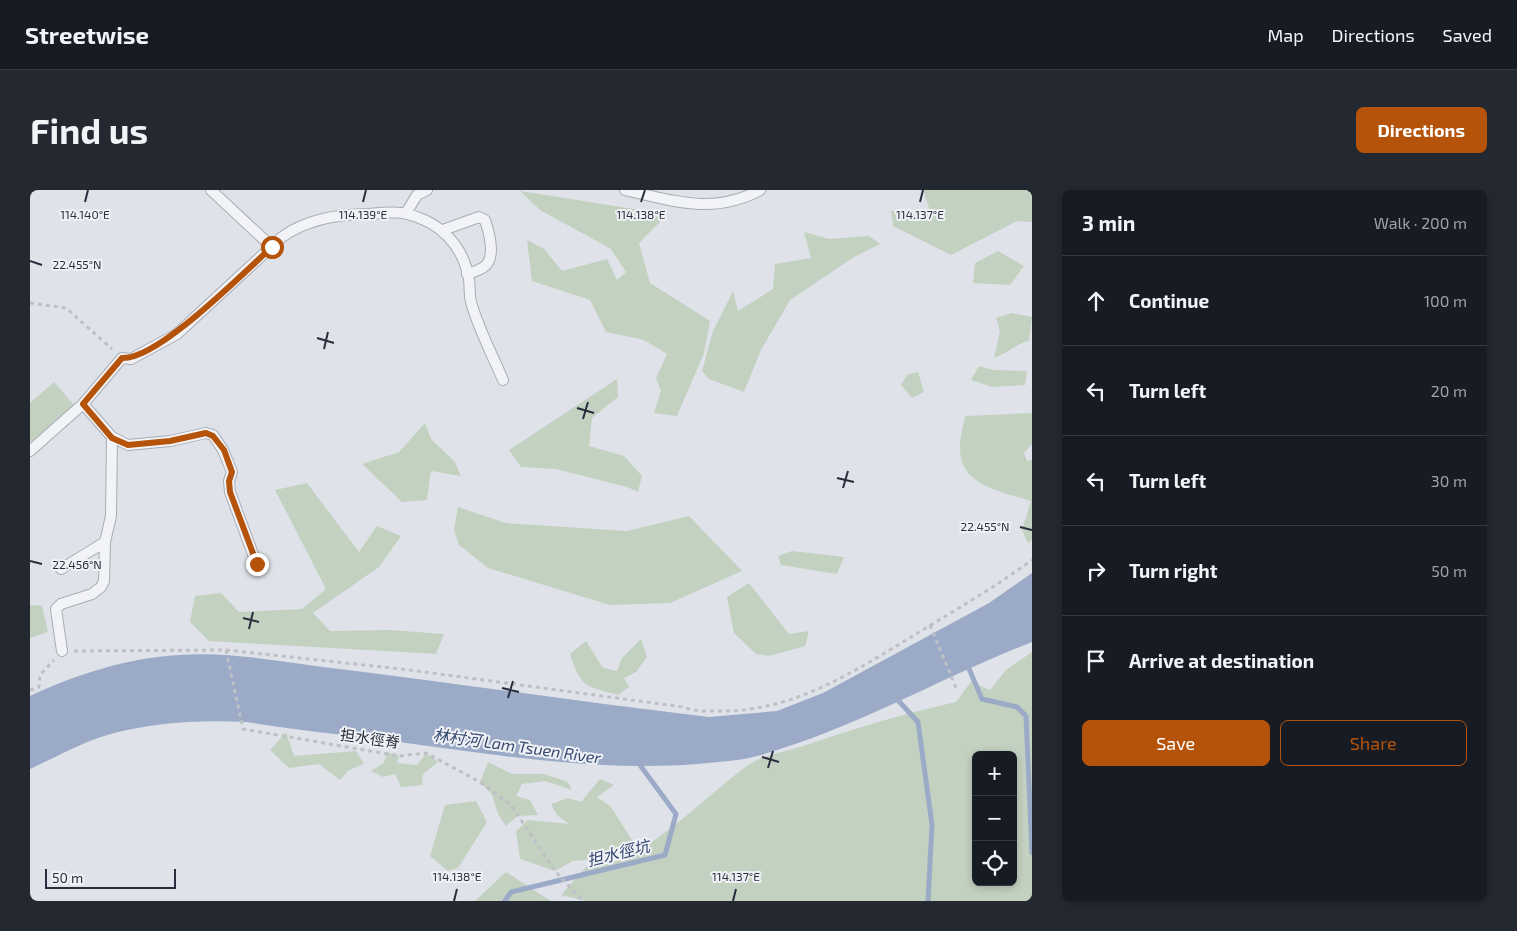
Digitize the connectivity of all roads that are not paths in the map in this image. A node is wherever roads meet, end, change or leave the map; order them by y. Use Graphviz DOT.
graph roads {
  1 [pos="211,190"];
  2 [pos="427,190"];
  3 [pos="625,190"];
  4 [pos="760,190"];
  5 [pos="406,213"];
  6 [pos="443,230"];
  7 [pos="272,247"];
  8 [pos="467,274"];
  9 [pos="502,380"];
  10 [pos="83,404"];
  11 [pos="112,438"];
  12 [pos="30,452"];
  13 [pos="105,542"];
  14 [pos="257,564"];
  15 [pos="61,569"];
  16 [pos="62,651"];
  1 -- 7 [label="lane"];
  2 -- 5 [label="lane"];
  3 -- 4 [label="lane"];
  5 -- 6 [label="lane"];
  5 -- 7 [label="lane"];
  6 -- 8 [label="lane"];
  6 -- 8 [label="lane"];
  7 -- 10 [label="lane"];
  8 -- 9 [label="lane"];
  10 -- 11 [label="lane"];
  10 -- 12 [label="lane"];
  11 -- 13 [label="lane"];
  11 -- 14 [label="lane"];
  13 -- 15 [label="lane"];
  13 -- 16 [label="lane"];
}
